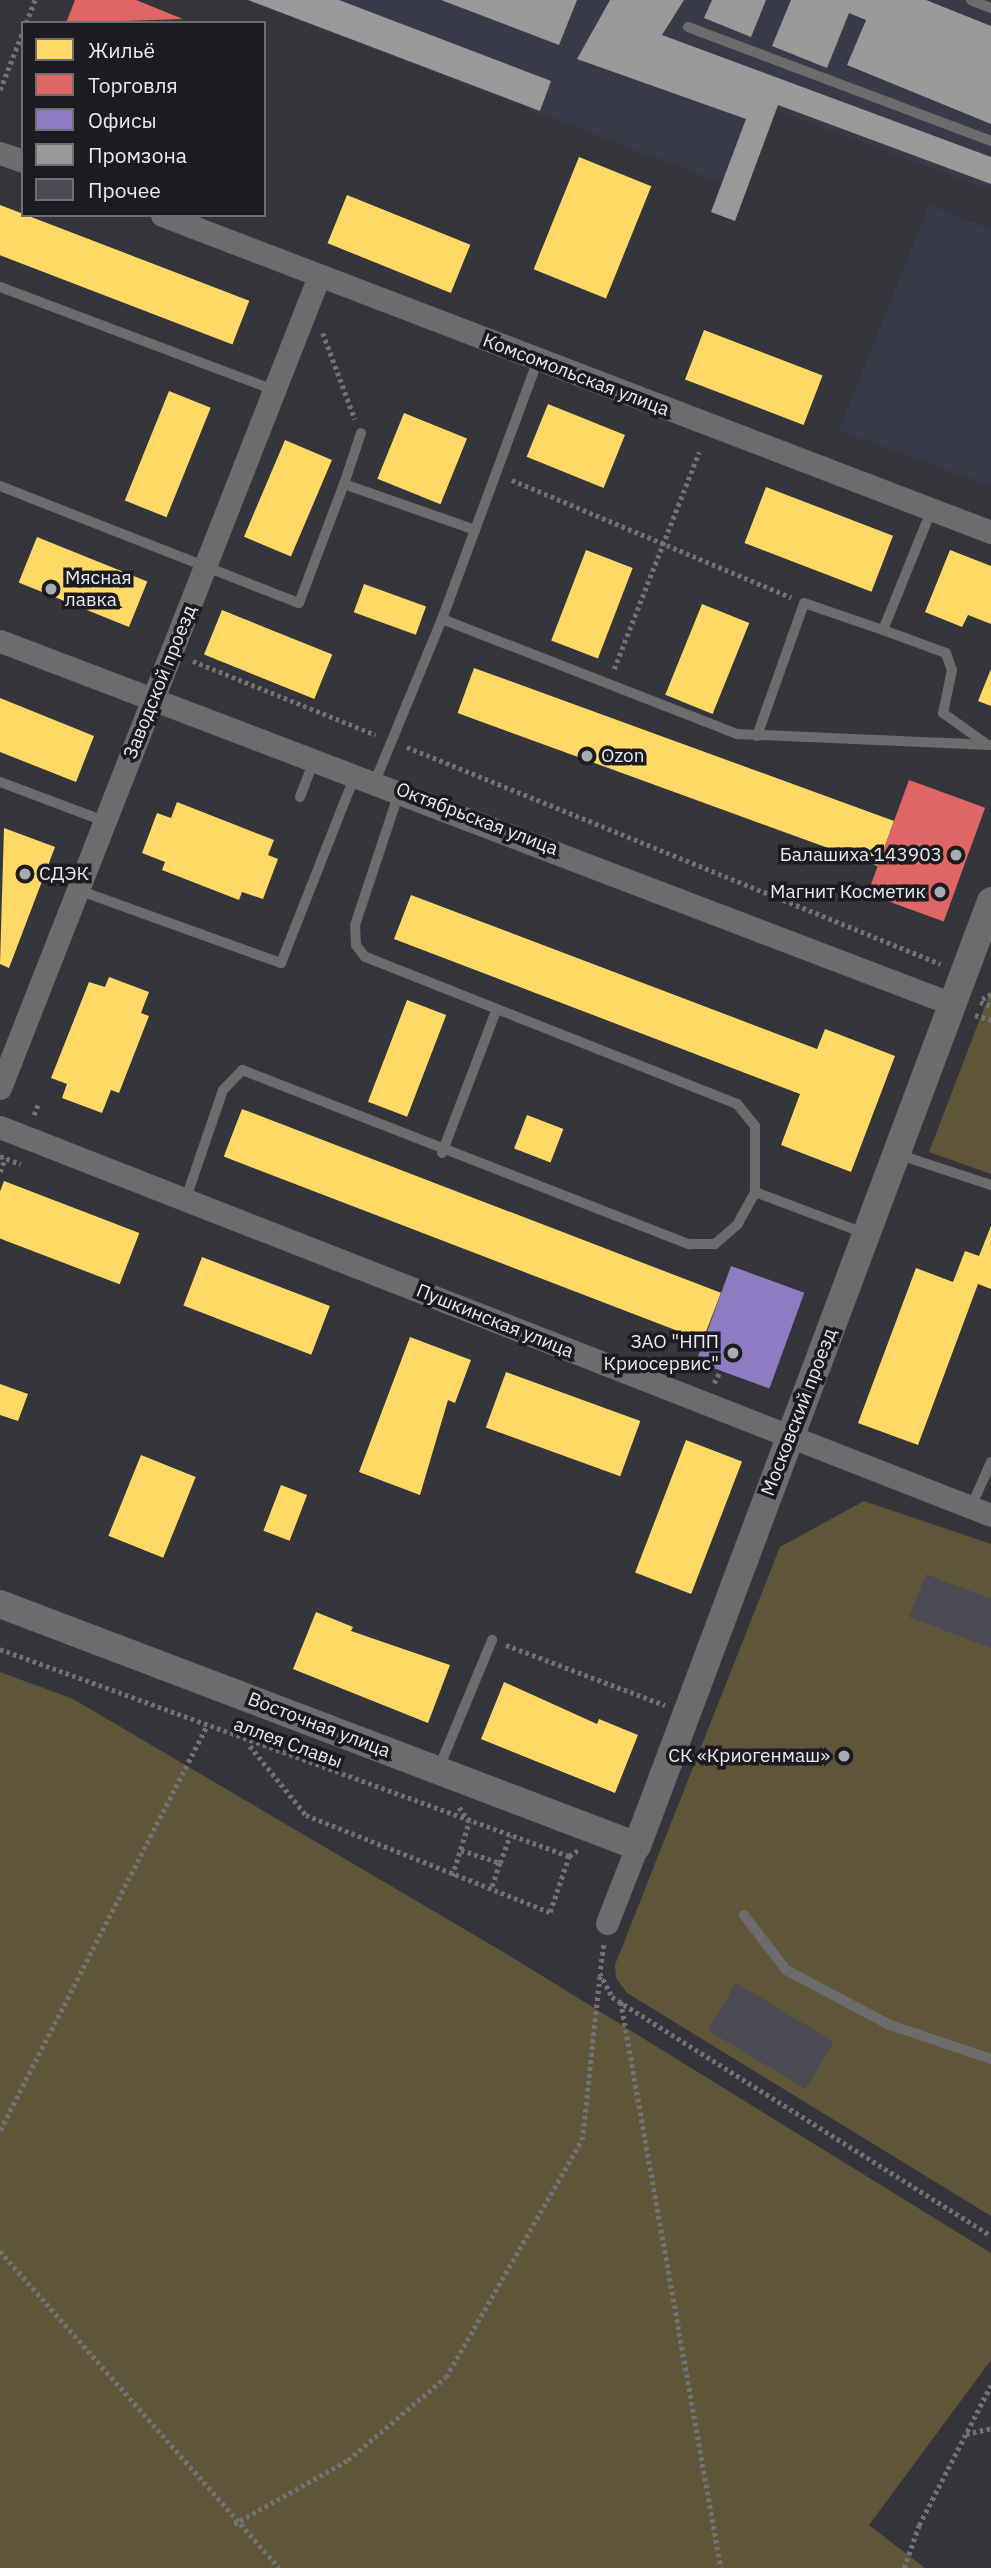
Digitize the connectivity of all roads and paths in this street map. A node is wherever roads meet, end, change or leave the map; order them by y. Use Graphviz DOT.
graph roads {
  1 [pos="34,0"];
  2 [pos="971,0"];
  3 [pos="991,8"];
  4 [pos="27,21"];
  5 [pos="688,27"];
  6 [pos="21,36"];
  7 [pos="0,90"];
  8 [pos="991,141"];
  9 [pos="0,153"];
  10 [pos="21,160"];
  11 [pos="167,217"];
  12 [pos="319,276"];
  13 [pos="0,287"];
  14 [pos="322,328"];
  15 [pos="538,360"];
  16 [pos="274,390"];
  17 [pos="361,433"];
  18 [pos="699,452"];
  19 [pos="496,474"];
  20 [pos="344,484"];
  21 [pos="0,486"];
  22 [pos="932,509"];
  23 [pos="475,530"];
  24 [pos="991,532"];
  25 [pos="663,544"];
  26 [pos="206,567"];
  27 [pos="804,603"];
  28 [pos="442,620"];
  29 [pos="883,629"];
  30 [pos="0,641"];
  31 [pos="192,661"];
  32 [pos="608,684"];
  33 [pos="153,698"];
  34 [pos="757,736"];
  35 [pos="393,741"];
  36 [pos="990,745"];
  37 [pos="315,757"];
  38 [pos="366,776"];
  39 [pos="0,782"];
  40 [pos="401,789"];
  41 [pos="300,797"];
  42 [pos="104,821"];
  43 [pos="77,890"];
  44 [pos="991,901"];
  45 [pos="941,964"];
  46 [pos="991,1006"];
  47 [pos="968,1007"];
  48 [pos="496,1011"];
  49 [pos="991,1020"];
  50 [pos="0,1088"];
  51 [pos="0,1127"];
  52 [pos="442,1153"];
  53 [pos="896,1154"];
  54 [pos="0,1156"];
  55 [pos="0,1172"];
  56 [pos="991,1185"];
  57 [pos="755,1192"];
  58 [pos="186,1198"];
  59 [pos="866,1233"];
  60 [pos="790,1437"];
  61 [pos="991,1462"];
  62 [pos="981,1511"];
  63 [pos="0,1604"];
  64 [pos="492,1640"];
  65 [pos="0,1649"];
  66 [pos="687,1714"];
  67 [pos="206,1728"];
  68 [pos="248,1744"];
  69 [pos="438,1770"];
  70 [pos="469,1822"];
  71 [pos="510,1836"];
  72 [pos="637,1846"];
  73 [pos="461,1850"];
  74 [pos="500,1863"];
  75 [pos="452,1876"];
  76 [pos="491,1890"];
  77 [pos="744,1915"];
  78 [pos="607,1923"];
  79 [pos="600,1973"];
  80 [pos="621,2002"];
  81 [pos="991,2059"];
  82 [pos="0,2130"];
  83 [pos="991,2236"];
  84 [pos="0,2251"];
  85 [pos="991,2385"];
  86 [pos="991,2428"];
  87 [pos="966,2434"];
  88 [pos="234,2524"];
  89 [pos="279,2568"];
  90 [pos="721,2568"];
  91 [pos="904,2568"];
  1 -- 4 [label="path"];
  2 -- 3 [label="lane"];
  5 -- 8 [label="lane"];
  6 -- 7 [label="path"];
  9 -- 10 [label="street"];
  11 -- 12 [label="street, Комсомольская улица"];
  12 -- 15 [label="street, Комсомольская улица"];
  12 -- 16 [label="street, Заводской проезд"];
  13 -- 16 [label="lane"];
  14 -- 17 [label="path"];
  15 -- 19 [label="lane"];
  15 -- 22 [label="street, Комсомольская улица"];
  16 -- 26 [label="street, Заводской проезд"];
  17 -- 20 [label="lane"];
  18 -- 25 [label="path"];
  19 -- 23 [label="lane"];
  19 -- 25 [label="path"];
  20 -- 23 [label="lane"];
  20 -- 26 [label="lane"];
  21 -- 26 [label="lane"];
  22 -- 24 [label="street, Комсомольская улица"];
  22 -- 29 [label="lane"];
  23 -- 28 [label="lane"];
  25 -- 27 [label="path"];
  25 -- 32 [label="path"];
  26 -- 33 [label="street, Заводской проезд"];
  27 -- 29 [label="lane"];
  27 -- 34 [label="lane"];
  28 -- 32 [label="lane"];
  28 -- 35 [label="lane"];
  29 -- 36 [label="lane"];
  30 -- 33 [label="street, Октябрьская улица"];
  31 -- 35 [label="path"];
  32 -- 34 [label="lane"];
  33 -- 37 [label="street, Октябрьская улица"];
  33 -- 42 [label="street, Заводской проезд"];
  34 -- 36 [label="lane"];
  35 -- 38 [label="lane"];
  35 -- 45 [label="path"];
  37 -- 38 [label="street, Октябрьская улица"];
  37 -- 41 [label="lane"];
  38 -- 40 [label="street, Октябрьская улица"];
  38 -- 43 [label="lane"];
  39 -- 42 [label="lane"];
  40 -- 47 [label="street, Октябрьская улица"];
  40 -- 48 [label="lane"];
  42 -- 43 [label="street, Заводской проезд"];
  43 -- 50 [label="street, Заводской проезд"];
  44 -- 47 [label="street, Московский проезд"];
  46 -- 47 [label="path"];
  47 -- 49 [label="path"];
  47 -- 53 [label="street, Московский проезд"];
  48 -- 52 [label="lane"];
  48 -- 57 [label="lane"];
  51 -- 58 [label="street, Пушкинская улица"];
  52 -- 57 [label="lane"];
  52 -- 58 [label="lane"];
  53 -- 56 [label="lane"];
  53 -- 59 [label="street, Московский проезд"];
  54 -- 55 [label="path"];
  57 -- 59 [label="lane"];
  58 -- 60 [label="street, Пушкинская улица"];
  59 -- 60 [label="street, Московский проезд"];
  60 -- 62 [label="street, Пушкинская улица"];
  60 -- 66 [label="street, Московский проезд"];
  61 -- 62 [label="lane"];
  63 -- 69 [label="street, Восточная улица"];
  64 -- 66 [label="path"];
  64 -- 69 [label="lane"];
  65 -- 67 [label="path, аллея Славы"];
  66 -- 72 [label="street, Московский проезд"];
  67 -- 68 [label="path, аллея Славы"];
  67 -- 82 [label="path"];
  68 -- 70 [label="path, аллея Славы"];
  68 -- 75 [label="path"];
  69 -- 70 [label="path"];
  69 -- 72 [label="street, Восточная улица"];
  70 -- 71 [label="path, аллея Славы"];
  70 -- 73 [label="path"];
  71 -- 74 [label="path"];
  71 -- 76 [label="path, аллея Славы"];
  72 -- 78 [label="street, Московский проезд"];
  73 -- 74 [label="path"];
  73 -- 75 [label="path"];
  74 -- 76 [label="path"];
  75 -- 76 [label="path"];
  77 -- 81 [label="lane"];
  78 -- 79 [label="path"];
  79 -- 80 [label="path"];
  79 -- 88 [label="path"];
  80 -- 83 [label="path"];
  80 -- 90 [label="path"];
  84 -- 88 [label="path"];
  85 -- 87 [label="path"];
  86 -- 87 [label="path"];
  87 -- 91 [label="path"];
  88 -- 89 [label="path"];
}
